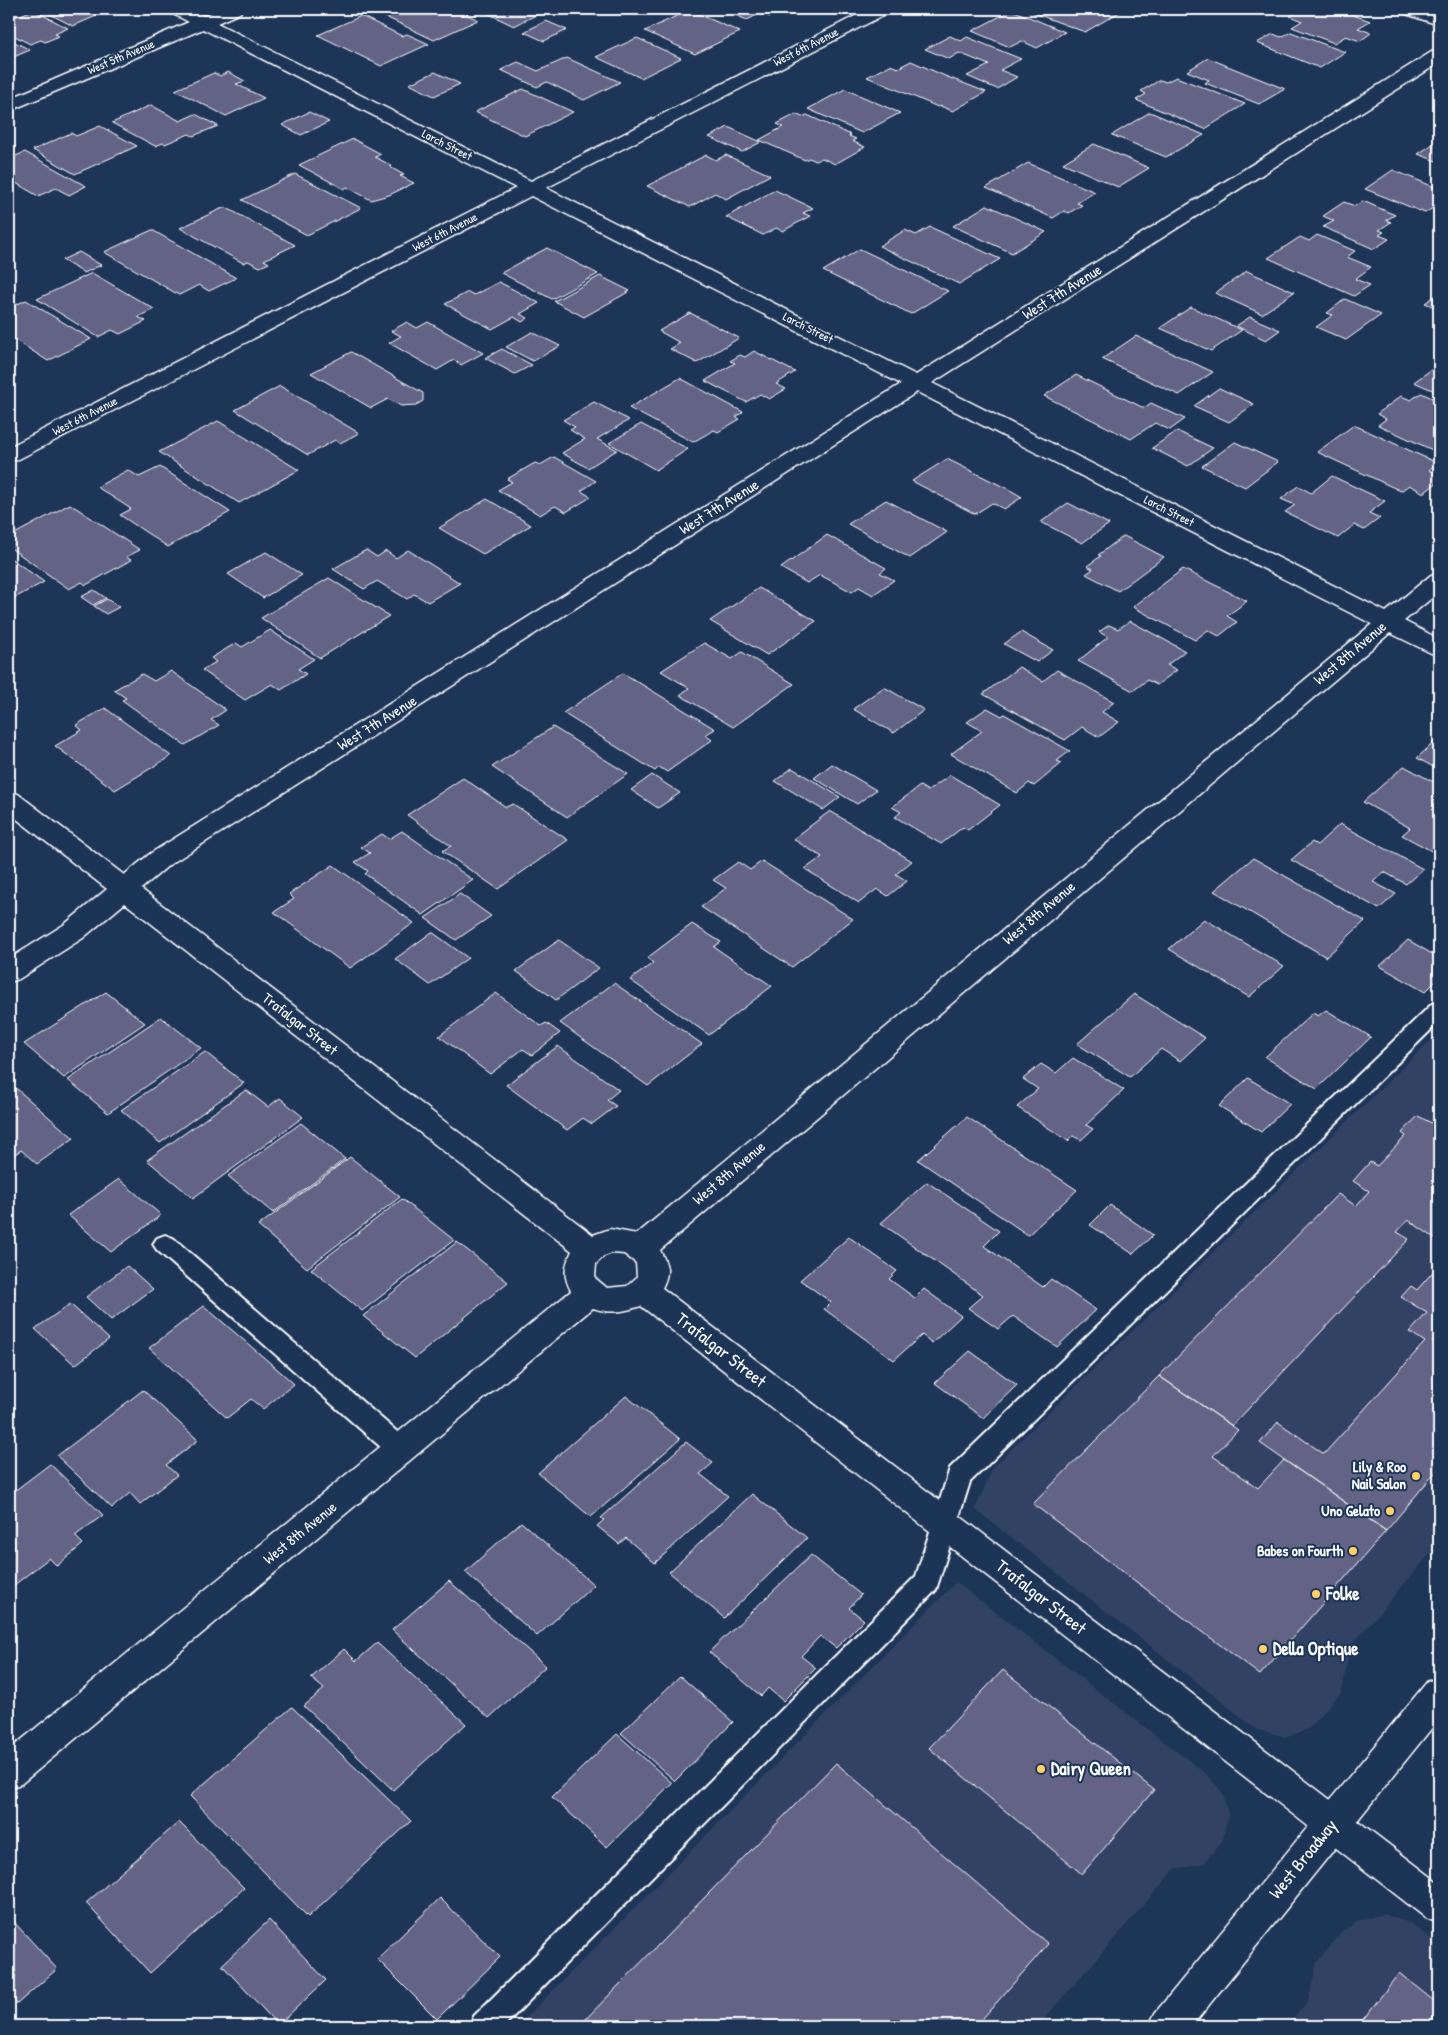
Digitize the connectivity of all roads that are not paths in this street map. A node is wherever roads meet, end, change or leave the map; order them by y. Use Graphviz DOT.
graph roads {
  1 [pos="177,9"];
  2 [pos="234,9"];
  3 [pos="882,9"];
  4 [pos="1409,9"];
  5 [pos="1439,20"];
  6 [pos="203,22"];
  7 [pos="1439,55"];
  8 [pos="9,106"];
  9 [pos="531,188"];
  10 [pos="916,383"];
  11 [pos="9,455"];
  12 [pos="1439,580"];
  13 [pos="1388,622"];
  14 [pos="1439,648"];
  15 [pos="9,800"];
  16 [pos="124,889"];
  17 [pos="9,972"];
  18 [pos="1439,1009"];
  19 [pos="165,1244"];
  20 [pos="641,1248"];
  21 [pos="590,1249"];
  22 [pos="642,1290"];
  23 [pos="590,1293"];
  24 [pos="401,1450"];
  25 [pos="944,1523"];
  26 [pos="1439,1693"];
  27 [pos="9,1772"];
  28 [pos="1333,1822"];
  29 [pos="1439,1905"];
  30 [pos="484,2026"];
  31 [pos="1168,2026"];
  1 -- 6 [label="street, Larch Street"];
  2 -- 6 [label="street, West 5th Avenue"];
  3 -- 9 [label="street, West 6th Avenue"];
  4 -- 5 [label="street"];
  6 -- 8 [label="street, West 5th Avenue"];
  6 -- 9 [label="street, Larch Street"];
  7 -- 10 [label="street, West 7th Avenue"];
  9 -- 10 [label="street, Larch Street"];
  9 -- 11 [label="street, West 6th Avenue"];
  10 -- 13 [label="street, Larch Street"];
  10 -- 16 [label="street, West 7th Avenue"];
  12 -- 13 [label="street, West 8th Avenue"];
  13 -- 14 [label="street, Larch Street"];
  13 -- 20 [label="street, West 8th Avenue"];
  15 -- 16 [label="street, Trafalgar Street"];
  16 -- 17 [label="street, West 7th Avenue"];
  16 -- 21 [label="street, Trafalgar Street"];
  18 -- 25 [label="lane"];
  19 -- 24 [label="lane"];
  20 -- 21 [label="street"];
  20 -- 22 [label="street"];
  21 -- 23 [label="street"];
  22 -- 23 [label="street"];
  22 -- 25 [label="street, Trafalgar Street"];
  23 -- 24 [label="street, West 8th Avenue"];
  24 -- 27 [label="street, West 8th Avenue"];
  25 -- 28 [label="street, Trafalgar Street"];
  25 -- 30 [label="lane"];
  26 -- 28 [label="street, West Broadway"];
  28 -- 29 [label="street, Trafalgar Street"];
  28 -- 31 [label="street, West Broadway"];
}
